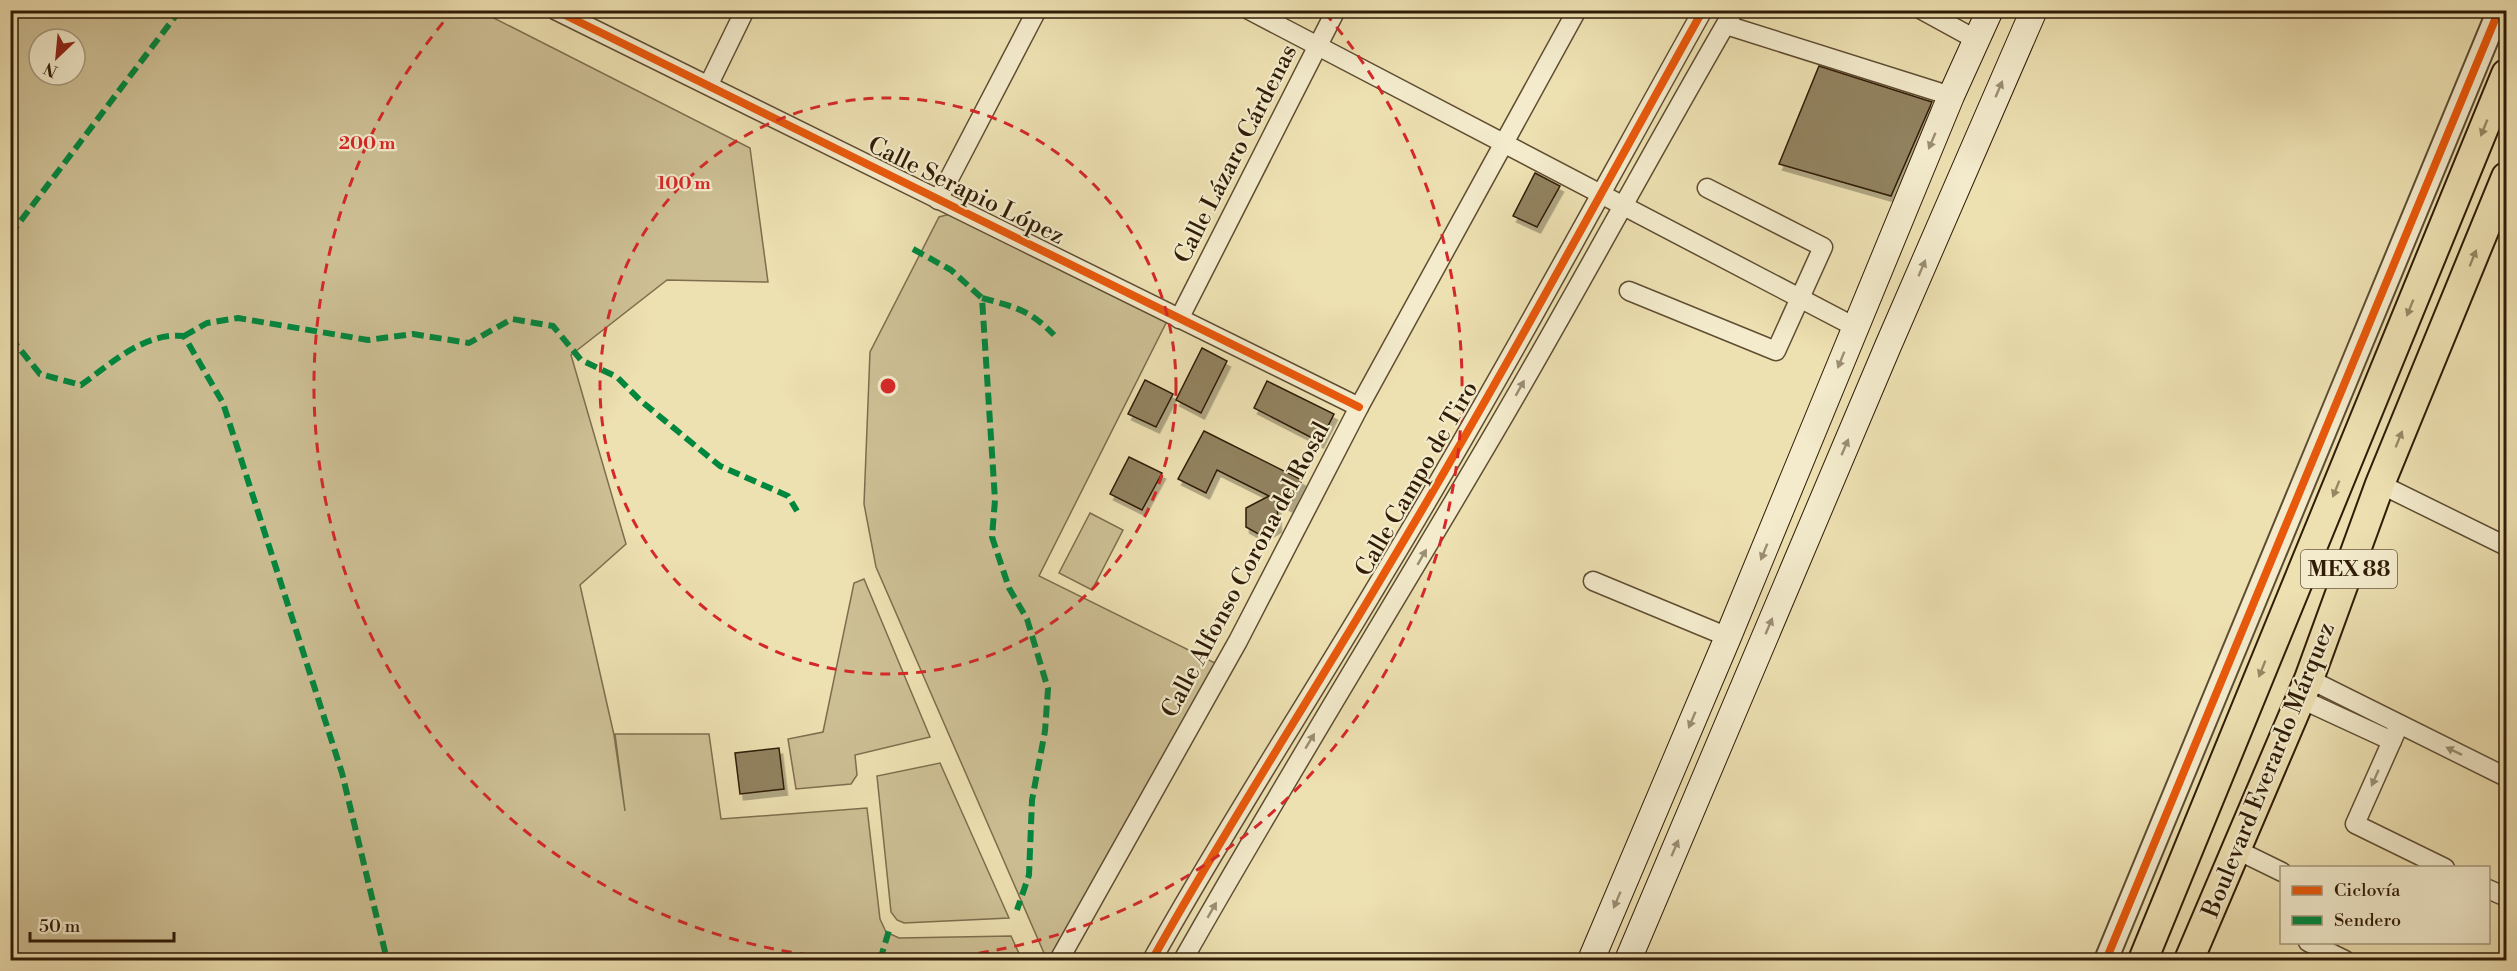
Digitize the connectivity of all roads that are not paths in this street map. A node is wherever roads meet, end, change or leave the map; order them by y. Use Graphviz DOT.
graph roads {
  1 [pos="555,10"];
  2 [pos="745,10"];
  3 [pos="1037,10"];
  4 [pos="1248,10"];
  5 [pos="1336,10"];
  6 [pos="1577,10"];
  7 [pos="1704,10"];
  8 [pos="1922,10"];
  9 [pos="1990,10"];
  10 [pos="2034,10"];
  11 [pos="2499,10"];
  12 [pos="1730,18"];
  13 [pos="1975,39"];
  14 [pos="1317,46"];
  15 [pos="2506,74"];
  16 [pos="709,84"];
  17 [pos="1951,96"];
  18 [pos="1505,144"];
  19 [pos="2506,177"];
  20 [pos="1707,188"];
  21 [pos="1600,195"];
  22 [pos="938,200"];
  23 [pos="1622,207"];
  24 [pos="1629,291"];
  25 [pos="1800,298"];
  26 [pos="1179,319"];
  27 [pos="1855,327"];
  28 [pos="1359,407"];
  29 [pos="2380,484"];
  30 [pos="2506,546"];
  31 [pos="1385,573"];
  32 [pos="1593,581"];
  33 [pos="1405,585"];
  34 [pos="1728,637"];
  35 [pos="1716,666"];
  36 [pos="1746,680"];
  37 [pos="2305,689"];
  38 [pos="2399,724"];
  39 [pos="2392,741"];
  40 [pos="1267,765"];
  41 [pos="1288,777"];
  42 [pos="2506,777"];
  43 [pos="2237,850"];
  44 [pos="2443,866"];
  45 [pos="2280,871"];
  46 [pos="2490,890"];
  47 [pos="2506,897"];
  48 [pos="1171,927"];
  49 [pos="1193,942"];
  50 [pos="2312,944"];
  51 [pos="1059,960"];
  52 [pos="1152,960"];
  53 [pos="1183,960"];
  54 [pos="1591,960"];
  55 [pos="1628,960"];
  56 [pos="2106,960"];
  57 [pos="2143,960"];
  58 [pos="2189,960"];
  59 [pos="2345,960"];
  1 -- 16 [label="street, Calle Serapio López"];
  2 -- 16 [label="street"];
  3 -- 22 [label="street"];
  4 -- 14 [label="street"];
  5 -- 14 [label="street, Calle Lázaro Cárdenas"];
  6 -- 18 [label="street, Calle Alfonso Corona del Rosal"];
  7 -- 21 [label="street, Calle Campo de Tiro"];
  8 -- 13 [label="street"];
  9 -- 13 [label="main road"];
  36 -- 10 [label="main road, one-way"];
  11 -- 56 [label="street"];
  12 -- 17 [label="street"];
  12 -- 23 [label="street, Calle Campo de Tiro"];
  13 -- 17 [label="main road"];
  14 -- 18 [label="street"];
  14 -- 26 [label="street, Calle Lázaro Cárdenas"];
  15 -- 57 [label="main road, MEX 88, one-way"];
  16 -- 22 [label="street, Calle Serapio López"];
  17 -- 27 [label="main road, one-way"];
  18 -- 21 [label="street"];
  18 -- 28 [label="street, Calle Alfonso Corona del Rosal"];
  29 -- 19 [label="main road, Boulevard Everardo Márquez / MEX 88, one-way"];
  20 -- 25 [label="street"];
  21 -- 23 [label="street"];
  21 -- 31 [label="street, Calle Campo de Tiro"];
  22 -- 26 [label="street, Calle Serapio López"];
  23 -- 25 [label="street"];
  33 -- 23 [label="street, Calle Campo de Tiro, one-way"];
  24 -- 25 [label="street"];
  25 -- 27 [label="street"];
  26 -- 28 [label="street, Calle Serapio López"];
  27 -- 34 [label="main road, one-way"];
  28 -- 51 [label="street, Calle Alfonso Corona del Rosal"];
  29 -- 30 [label="street"];
  29 -- 37 [label="main road, Boulevard Everardo Márquez / MEX 88"];
  31 -- 33 [label="street"];
  31 -- 40 [label="street, Calle Campo de Tiro"];
  32 -- 34 [label="street"];
  41 -- 33 [label="street, Calle Campo de Tiro, one-way"];
  34 -- 35 [label="main road"];
  35 -- 36 [label="main road"];
  35 -- 54 [label="main road, one-way"];
  55 -- 36 [label="main road, one-way"];
  37 -- 38 [label="street"];
  37 -- 39 [label="street"];
  37 -- 43 [label="main road, Boulevard Everardo Márquez / MEX 88"];
  38 -- 39 [label="street"];
  42 -- 38 [label="street, one-way"];
  39 -- 44 [label="street, one-way"];
  40 -- 41 [label="street"];
  40 -- 48 [label="street, Calle Campo de Tiro"];
  49 -- 41 [label="street, Calle Campo de Tiro, one-way"];
  43 -- 45 [label="street"];
  43 -- 58 [label="main road, Boulevard Everardo Márquez / MEX 88"];
  46 -- 47 [label="street"];
  48 -- 49 [label="street"];
  48 -- 52 [label="street, Calle Campo de Tiro"];
  49 -- 53 [label="street, Calle Campo de Tiro"];
  50 -- 59 [label="street"];
}
